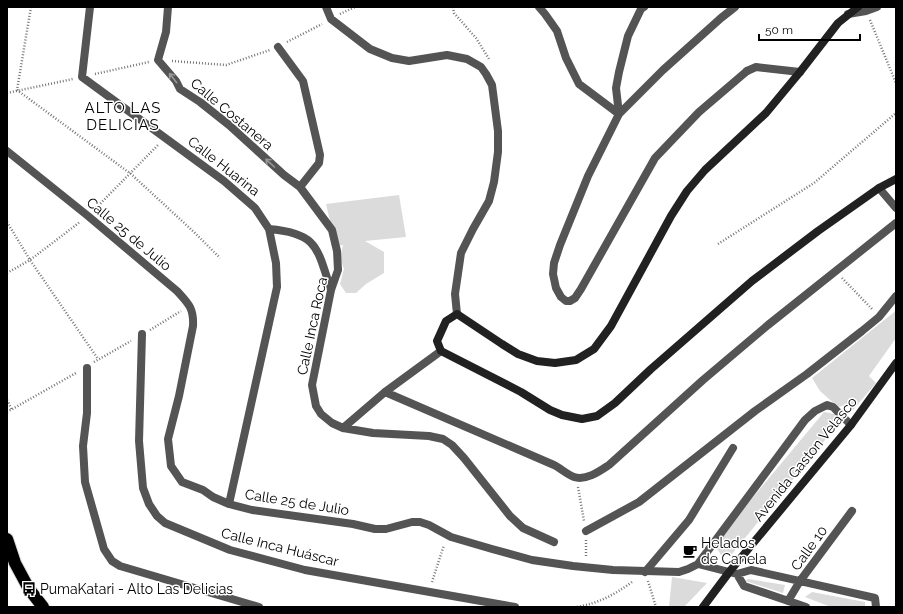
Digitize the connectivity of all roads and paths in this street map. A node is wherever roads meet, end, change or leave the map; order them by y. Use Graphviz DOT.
graph roads {
  1 [pos="32,7"];
  2 [pos="90,7"];
  3 [pos="168,7"];
  4 [pos="326,7"];
  5 [pos="355,7"];
  6 [pos="453,7"];
  7 [pos="538,7"];
  8 [pos="735,7"];
  9 [pos="858,7"];
  10 [pos="877,7"];
  11 [pos="641,8"];
  12 [pos="866,11"];
  13 [pos="848,14"];
  14 [pos="331,19"];
  15 [pos="278,47"];
  16 [pos="158,60"];
  17 [pos="800,72"];
  18 [pos="486,74"];
  19 [pos="896,83"];
  20 [pos="896,113"];
  21 [pos="619,114"];
  22 [pos="7,151"];
  23 [pos="896,179"];
  24 [pos="300,187"];
  25 [pos="879,188"];
  26 [pos="896,208"];
  27 [pos="7,222"];
  28 [pos="896,223"];
  29 [pos="269,229"];
  30 [pos="718,244"];
  31 [pos="220,258"];
  32 [pos="835,271"];
  33 [pos="331,290"];
  34 [pos="896,296"];
  35 [pos="190,305"];
  36 [pos="457,314"];
  37 [pos="879,317"];
  38 [pos="142,334"];
  39 [pos="441,351"];
  40 [pos="98,359"];
  41 [pos="896,363"];
  42 [pos="86,368"];
  43 [pos="385,392"];
  44 [pos="7,400"];
  45 [pos="12,410"];
  46 [pos="7,412"];
  47 [pos="852,424"];
  48 [pos="343,428"];
  49 [pos="732,448"];
  50 [pos="229,504"];
  51 [pos="852,511"];
  52 [pos="586,531"];
  53 [pos="447,535"];
  54 [pos="7,539"];
  55 [pos="554,542"];
  56 [pos="698,564"];
  57 [pos="646,572"];
  58 [pos="734,572"];
  59 [pos="800,581"];
  60 [pos="429,592"];
  61 [pos="788,600"];
  62 [pos="43,607"];
  63 [pos="259,607"];
  64 [pos="515,607"];
  65 [pos="577,607"];
  66 [pos="656,607"];
  67 [pos="703,607"];
  68 [pos="806,607"];
  69 [pos="876,607"];
  1 -- 31 [label="path"];
  2 -- 29 [label="street, Calle Huarina"];
  3 -- 16 [label="street"];
  4 -- 14 [label="street"];
  5 -- 14 [label="path"];
  6 -- 18 [label="path"];
  7 -- 21 [label="street"];
  8 -- 21 [label="street"];
  9 -- 13 [label="street"];
  10 -- 12 [label="street"];
  11 -- 21 [label="street"];
  12 -- 13 [label="street"];
  12 -- 19 [label="path"];
  13 -- 17 [label="street"];
  14 -- 15 [label="path"];
  14 -- 18 [label="street"];
  15 -- 16 [label="path"];
  15 -- 24 [label="street"];
  24 -- 16 [label="street, Calle Costanera, one-way"];
  17 -- 21 [label="street"];
  17 -- 36 [label="street"];
  18 -- 36 [label="street"];
  20 -- 30 [label="path"];
  22 -- 35 [label="street, Calle 25 de Julio"];
  23 -- 25 [label="street"];
  24 -- 33 [label="street, Calle Inca Roca"];
  25 -- 26 [label="street"];
  25 -- 39 [label="street"];
  27 -- 40 [label="path"];
  28 -- 32 [label="street"];
  29 -- 33 [label="street"];
  29 -- 50 [label="street, Calle Huarina"];
  32 -- 37 [label="path"];
  32 -- 43 [label="street"];
  33 -- 48 [label="street, Calle Inca Roca"];
  34 -- 37 [label="street"];
  35 -- 38 [label="path"];
  35 -- 50 [label="street, Calle 25 de Julio"];
  36 -- 39 [label="street"];
  37 -- 52 [label="street"];
  38 -- 40 [label="path"];
  38 -- 60 [label="street, Calle Inca Huáscar"];
  39 -- 43 [label="street"];
  40 -- 42 [label="path"];
  41 -- 47 [label="street, Avenida Gaston Velasco"];
  42 -- 45 [label="path"];
  42 -- 63 [label="street"];
  43 -- 48 [label="street"];
  44 -- 45 [label="path"];
  45 -- 46 [label="path"];
  47 -- 56 [label="street"];
  47 -- 58 [label="street, Avenida Gaston Velasco"];
  48 -- 55 [label="street, Calle Inca Roca"];
  49 -- 57 [label="street"];
  50 -- 53 [label="street, Calle 25 de Julio"];
  51 -- 59 [label="street, Calle 10"];
  53 -- 57 [label="street, Calle 25 de Julio"];
  53 -- 60 [label="path"];
  54 -- 62 [label="highway"];
  56 -- 57 [label="street, Calle 25 de Julio"];
  56 -- 58 [label="street"];
  57 -- 65 [label="path"];
  57 -- 66 [label="path"];
  58 -- 59 [label="street"];
  58 -- 61 [label="street"];
  58 -- 67 [label="street, Avenida Gaston Velasco"];
  59 -- 61 [label="street, Calle 10"];
  59 -- 69 [label="street"];
  60 -- 64 [label="street, Calle Inca Huáscar"];
  61 -- 68 [label="street"];
}
